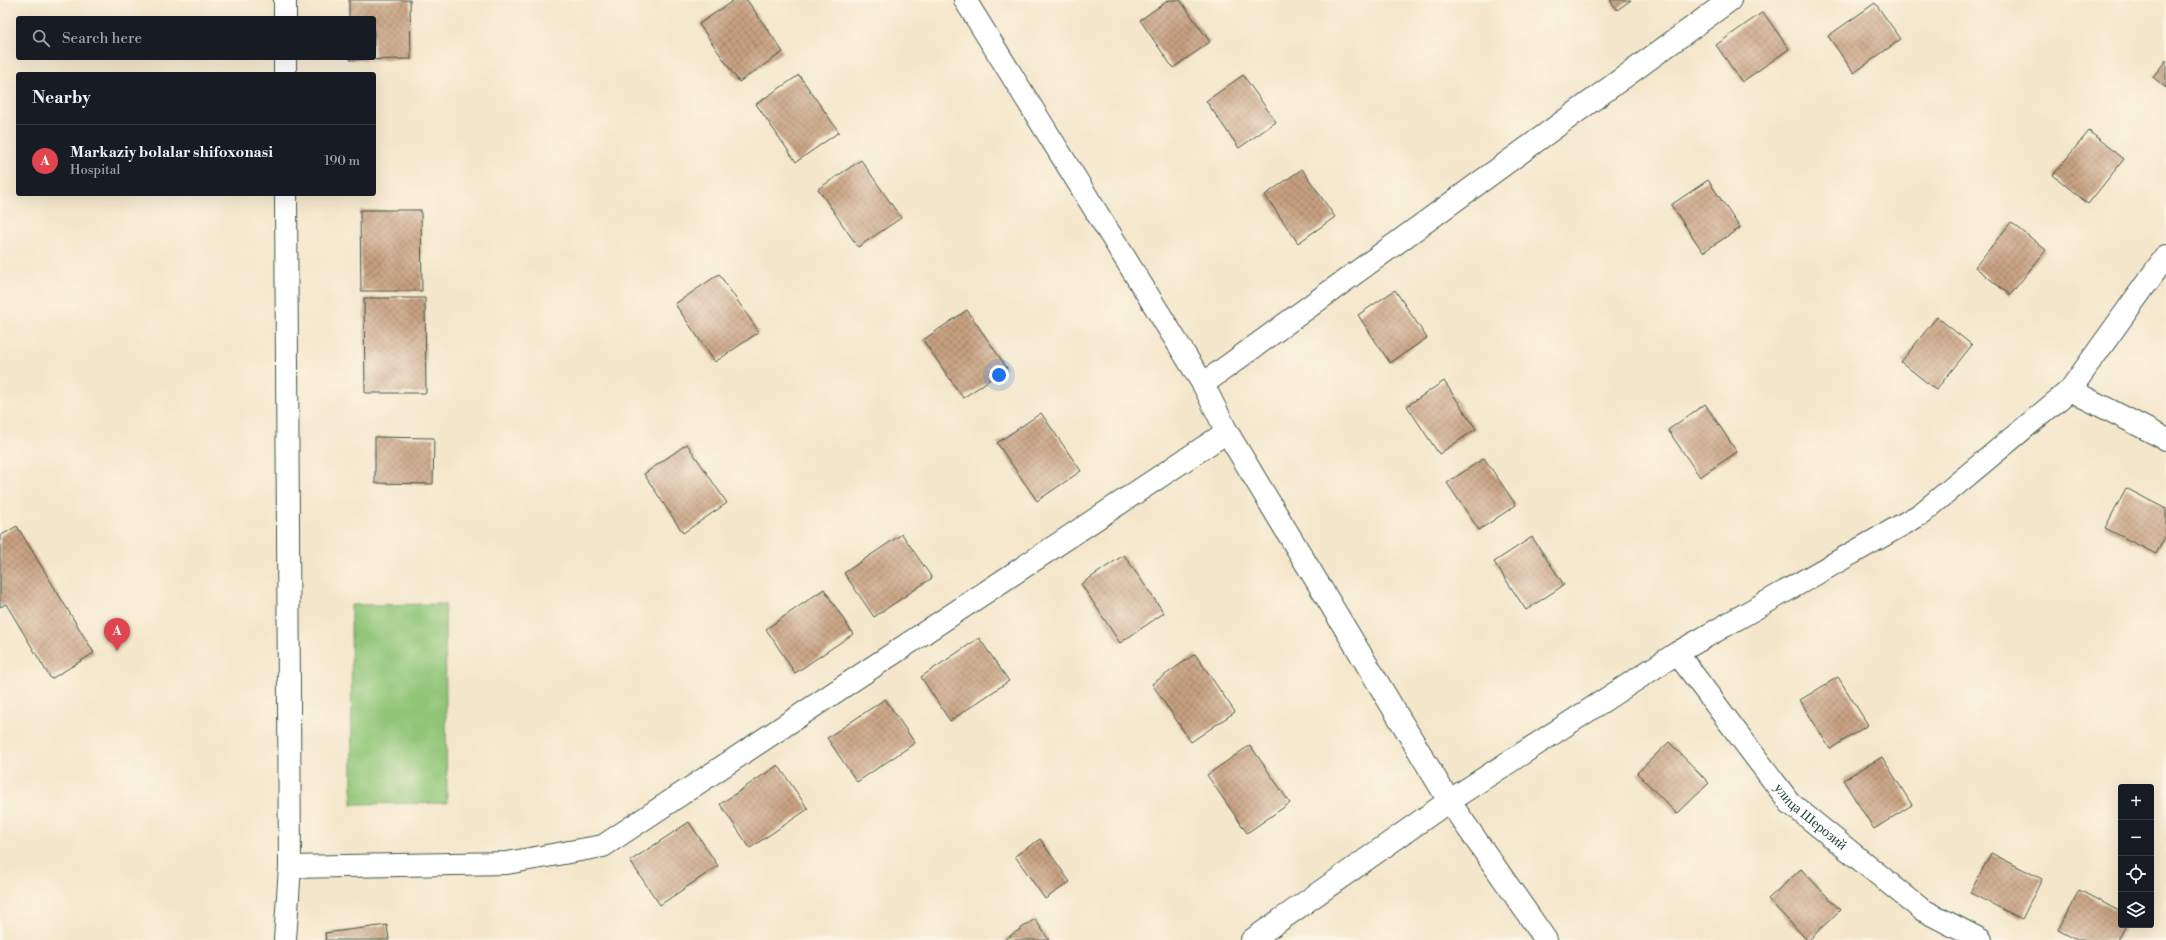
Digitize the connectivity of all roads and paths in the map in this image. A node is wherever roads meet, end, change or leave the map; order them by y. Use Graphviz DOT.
graph roads {
  1 [pos="285,0"];
  2 [pos="965,0"];
  3 [pos="1730,0"];
  4 [pos="285,16"];
  5 [pos="285,60"];
  6 [pos="285,72"];
  7 [pos="286,196"];
  8 [pos="2166,256"];
  9 [pos="1203,384"];
  10 [pos="2070,390"];
  11 [pos="1226,432"];
  12 [pos="2166,439"];
  13 [pos="1677,653"];
  14 [pos="1449,801"];
  15 [pos="290,867"];
  16 [pos="285,940"];
  17 [pos="1252,940"];
  18 [pos="1546,940"];
  19 [pos="1981,940"];
  1 -- 4 [label="street"];
  2 -- 9 [label="street"];
  3 -- 9 [label="street"];
  5 -- 6 [label="street"];
  7 -- 15 [label="street"];
  8 -- 10 [label="street"];
  9 -- 11 [label="street"];
  10 -- 12 [label="street"];
  10 -- 13 [label="street"];
  11 -- 14 [label="street"];
  11 -- 15 [label="street"];
  13 -- 14 [label="street"];
  13 -- 19 [label="street, улица Шерозий"];
  14 -- 17 [label="street"];
  14 -- 18 [label="street"];
  15 -- 16 [label="street"];
}
